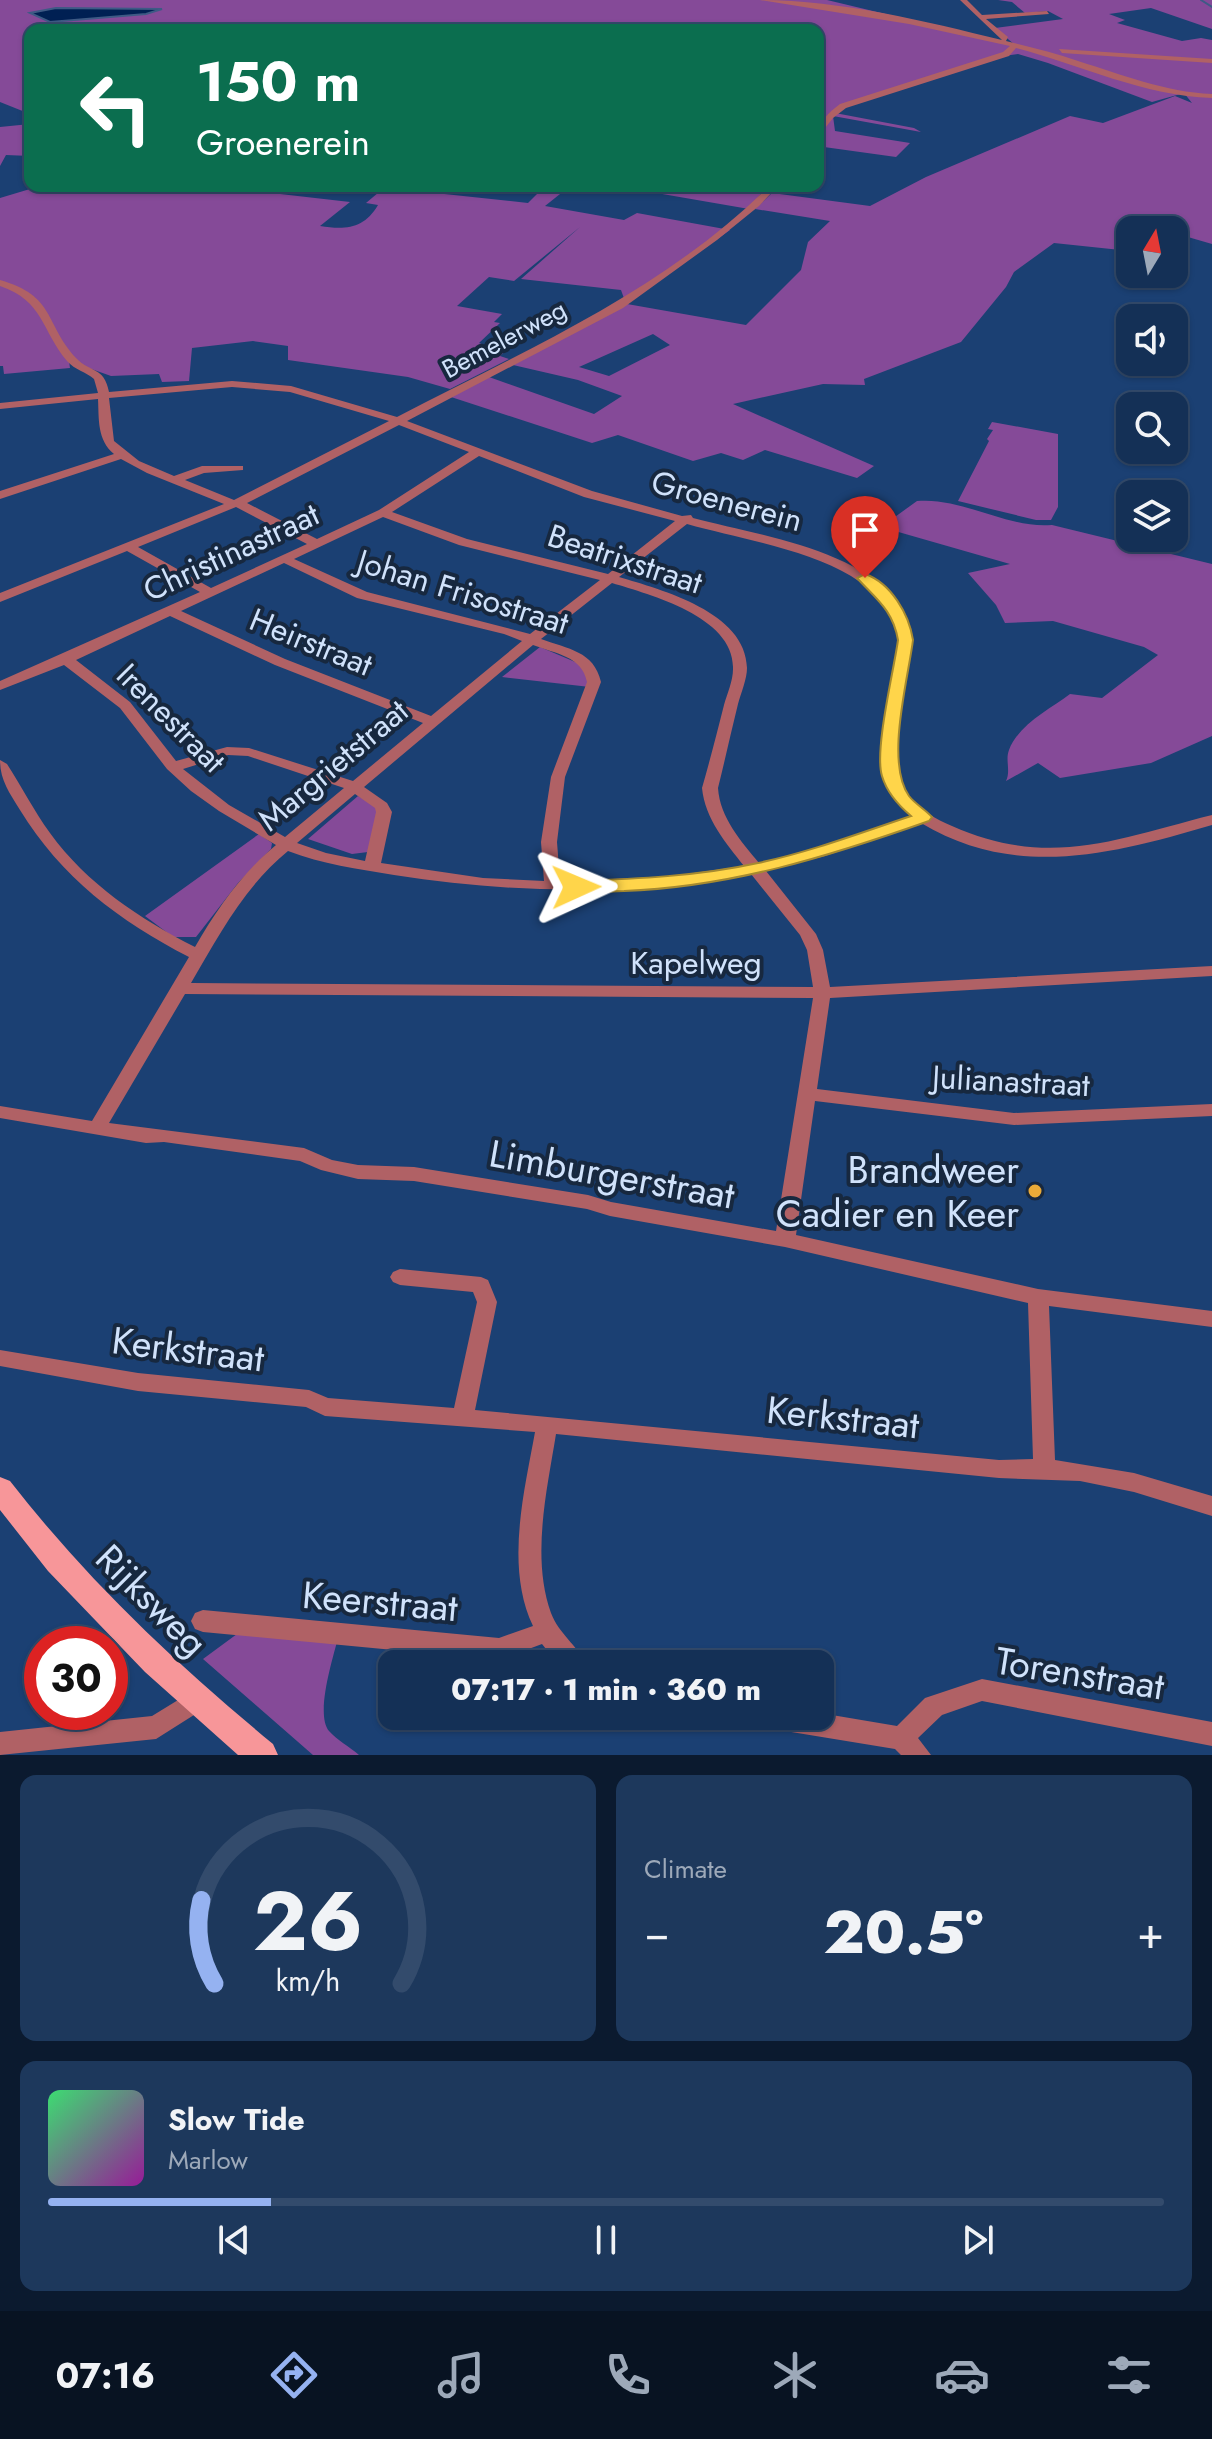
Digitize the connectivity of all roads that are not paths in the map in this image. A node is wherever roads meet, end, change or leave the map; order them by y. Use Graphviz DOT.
graph roads {
  1 [pos="763,0"];
  2 [pos="963,0"];
  3 [pos="1047,13"];
  4 [pos="984,17"];
  5 [pos="1014,46"];
  6 [pos="1032,50"];
  7 [pos="1212,61"];
  8 [pos="1212,96"];
  9 [pos="824,126"];
  10 [pos="767,192"];
  11 [pos="0,283"];
  12 [pos="105,395"];
  13 [pos="0,406"];
  14 [pos="399,421"];
  15 [pos="477,452"];
  16 [pos="123,455"];
  17 [pos="239,468"];
  18 [pos="177,479"];
  19 [pos="0,495"];
  20 [pos="236,504"];
  21 [pos="383,513"];
  22 [pos="687,518"];
  23 [pos="317,544"];
  24 [pos="128,547"];
  25 [pos="285,559"];
  26 [pos="611,580"];
  27 [pos="211,593"];
  28 [pos="0,598"];
  29 [pos="170,611"];
  30 [pos="532,639"];
  31 [pos="66,659"];
  32 [pos="0,686"];
  33 [pos="432,721"];
  34 [pos="0,764"];
  35 [pos="173,767"];
  36 [pos="353,786"];
  37 [pos="923,817"];
  38 [pos="1212,820"];
  39 [pos="284,843"];
  40 [pos="372,866"];
  41 [pos="755,869"];
  42 [pos="552,886"];
  43 [pos="198,955"];
  44 [pos="1212,971"];
  45 [pos="179,988"];
  46 [pos="822,993"];
  47 [pos="808,1094"];
  48 [pos="1212,1110"];
  49 [pos="0,1112"];
  50 [pos="97,1128"];
  51 [pos="785,1240"];
  52 [pos="400,1277"];
  53 [pos="1038,1297"];
  54 [pos="1212,1319"];
  55 [pos="0,1358"];
  56 [pos="462,1419"];
  57 [pos="547,1424"];
  58 [pos="1044,1467"];
  59 [pos="0,1489"];
  60 [pos="1212,1506"];
  61 [pos="203,1621"];
  62 [pos="547,1632"];
  63 [pos="556,1650"];
  64 [pos="196,1700"];
  65 [pos="833,1730"];
  66 [pos="1212,1734"];
  67 [pos="0,1744"];
  68 [pos="909,1746"];
  69 [pos="262,1755"];
  1 -- 5 [label="street"];
  2 -- 4 [label="street"];
  3 -- 4 [label="street"];
  4 -- 5 [label="street"];
  5 -- 6 [label="street"];
  5 -- 9 [label="street"];
  6 -- 7 [label="street"];
  6 -- 8 [label="street"];
  10 -- 14 [label="street, Bemelerweg"];
  11 -- 12 [label="street"];
  12 -- 13 [label="street, Groenerein"];
  12 -- 14 [label="street, Groenerein"];
  12 -- 16 [label="street"];
  14 -- 15 [label="street, Groenerein"];
  14 -- 20 [label="street, Bemelerweg"];
  15 -- 21 [label="street, Christinastraat"];
  15 -- 22 [label="street, Groenerein"];
  16 -- 18 [label="street"];
  16 -- 19 [label="street"];
  17 -- 18 [label="street"];
  18 -- 20 [label="street"];
  20 -- 23 [label="street"];
  20 -- 24 [label="street, Bemelerweg"];
  21 -- 23 [label="street, Christinastraat"];
  21 -- 26 [label="street, Beatrixstraat"];
  22 -- 26 [label="street, Margrietstraat"];
  22 -- 37 [label="street, Groenerein"];
  23 -- 25 [label="street, Christinastraat"];
  24 -- 27 [label="street"];
  24 -- 28 [label="street, Bemelerweg"];
  25 -- 27 [label="street, Christinastraat"];
  25 -- 30 [label="street, Johan Frisostraat"];
  26 -- 30 [label="street, Margrietstraat"];
  26 -- 41 [label="street, Beatrixstraat"];
  27 -- 29 [label="street, Christinastraat"];
  29 -- 31 [label="street, Christinastraat"];
  29 -- 33 [label="street, Heirstraat"];
  30 -- 33 [label="street, Margrietstraat"];
  30 -- 42 [label="street, Johan Frisostraat"];
  31 -- 32 [label="street, Christinastraat"];
  31 -- 35 [label="street, Irenestraat"];
  33 -- 36 [label="street, Margrietstraat"];
  34 -- 43 [label="street"];
  35 -- 36 [label="street"];
  35 -- 39 [label="street, Irenestraat"];
  36 -- 39 [label="street, Margrietstraat"];
  36 -- 40 [label="street"];
  37 -- 38 [label="street, Groenerein"];
  37 -- 41 [label="street, Irenestraat"];
  39 -- 40 [label="street, Irenestraat"];
  39 -- 43 [label="street, Margrietstraat"];
  40 -- 42 [label="street, Irenestraat"];
  41 -- 42 [label="street, Irenestraat"];
  41 -- 46 [label="street, Beatrixstraat"];
  43 -- 45 [label="street, Margrietstraat"];
  44 -- 46 [label="street, Kapelweg"];
  45 -- 46 [label="street, Kapelweg"];
  45 -- 50 [label="street, Margrietstraat"];
  46 -- 47 [label="street, Beatrixstraat"];
  47 -- 48 [label="street, Julianastraat"];
  47 -- 51 [label="street, Beatrixstraat"];
  49 -- 50 [label="street, Limburgerstraat"];
  50 -- 51 [label="street, Limburgerstraat"];
  51 -- 53 [label="street, Limburgerstraat"];
  52 -- 56 [label="street"];
  53 -- 54 [label="street, Limburgerstraat"];
  53 -- 58 [label="street"];
  55 -- 56 [label="street, Kerkstraat"];
  56 -- 57 [label="street, Kerkstraat"];
  57 -- 58 [label="street, Kerkstraat"];
  57 -- 62 [label="street"];
  58 -- 60 [label="street, Kerkstraat"];
  59 -- 64 [label="main road, Rijksweg"];
  61 -- 62 [label="street, Keerstraat"];
  62 -- 63 [label="street"];
  64 -- 67 [label="street"];
  64 -- 69 [label="main road, Rijksweg"];
  65 -- 68 [label="street"];
  66 -- 68 [label="street, Torenstraat"];
}
